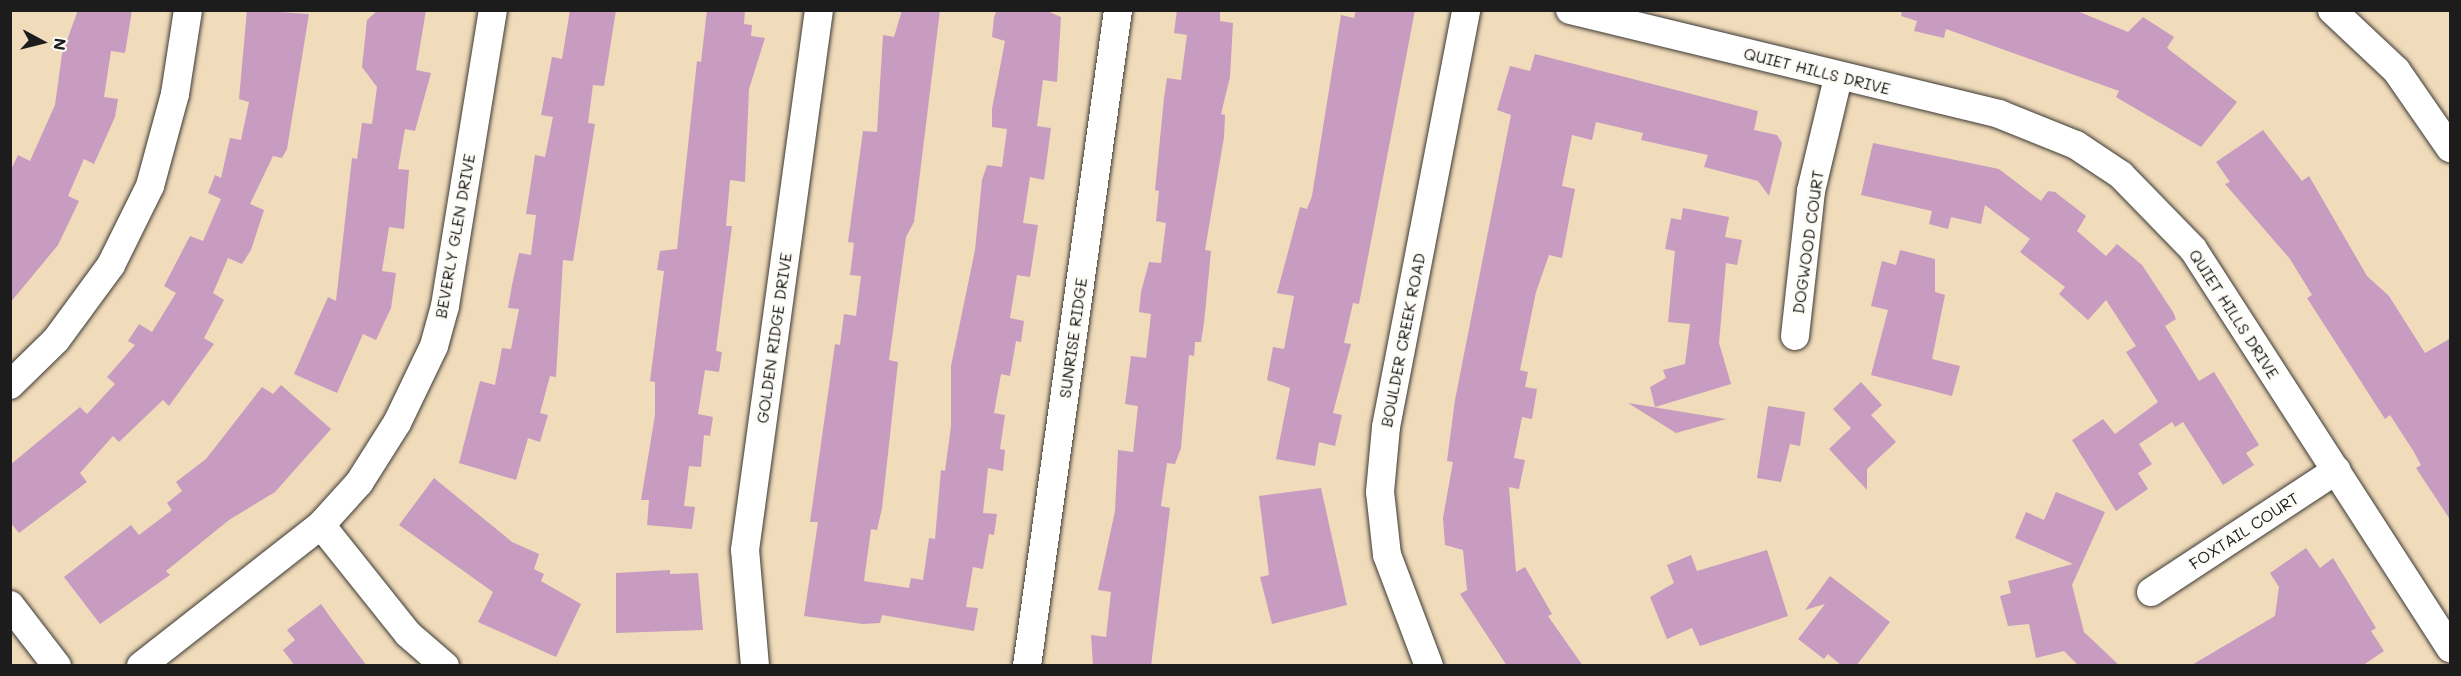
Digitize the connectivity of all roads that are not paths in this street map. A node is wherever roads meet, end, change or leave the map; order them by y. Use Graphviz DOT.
graph roads {
  1 [pos="188,10"];
  2 [pos="493,10"];
  3 [pos="819,10"];
  4 [pos="1118,10"];
  5 [pos="1466,10"];
  6 [pos="1570,10"];
  7 [pos="2332,10"];
  8 [pos="1838,78"];
  9 [pos="2451,148"];
  10 [pos="1795,336"];
  11 [pos="10,385"];
  12 [pos="2337,471"];
  13 [pos="321,525"];
  14 [pos="2151,592"];
  15 [pos="10,605"];
  16 [pos="2451,648"];
  17 [pos="57,666"];
  18 [pos="141,666"];
  19 [pos="445,666"];
  20 [pos="755,666"];
  21 [pos="1027,666"];
  22 [pos="1429,666"];
  1 -- 11 [label="street"];
  2 -- 13 [label="street, BEVERLY GLEN DRIVE"];
  3 -- 20 [label="street, GOLDEN RIDGE DRIVE"];
  4 -- 21 [label="street, SUNRISE RIDGE"];
  5 -- 22 [label="street, BOULDER CREEK ROAD"];
  6 -- 8 [label="street, QUIET HILLS DRIVE"];
  7 -- 9 [label="street"];
  8 -- 10 [label="street, DOGWOOD COURT"];
  8 -- 12 [label="street, QUIET HILLS DRIVE"];
  12 -- 14 [label="street, FOXTAIL COURT"];
  12 -- 16 [label="street, QUIET HILLS DRIVE"];
  13 -- 18 [label="street, BEVERLY GLEN DRIVE"];
  13 -- 19 [label="street"];
  15 -- 17 [label="street"];
}
